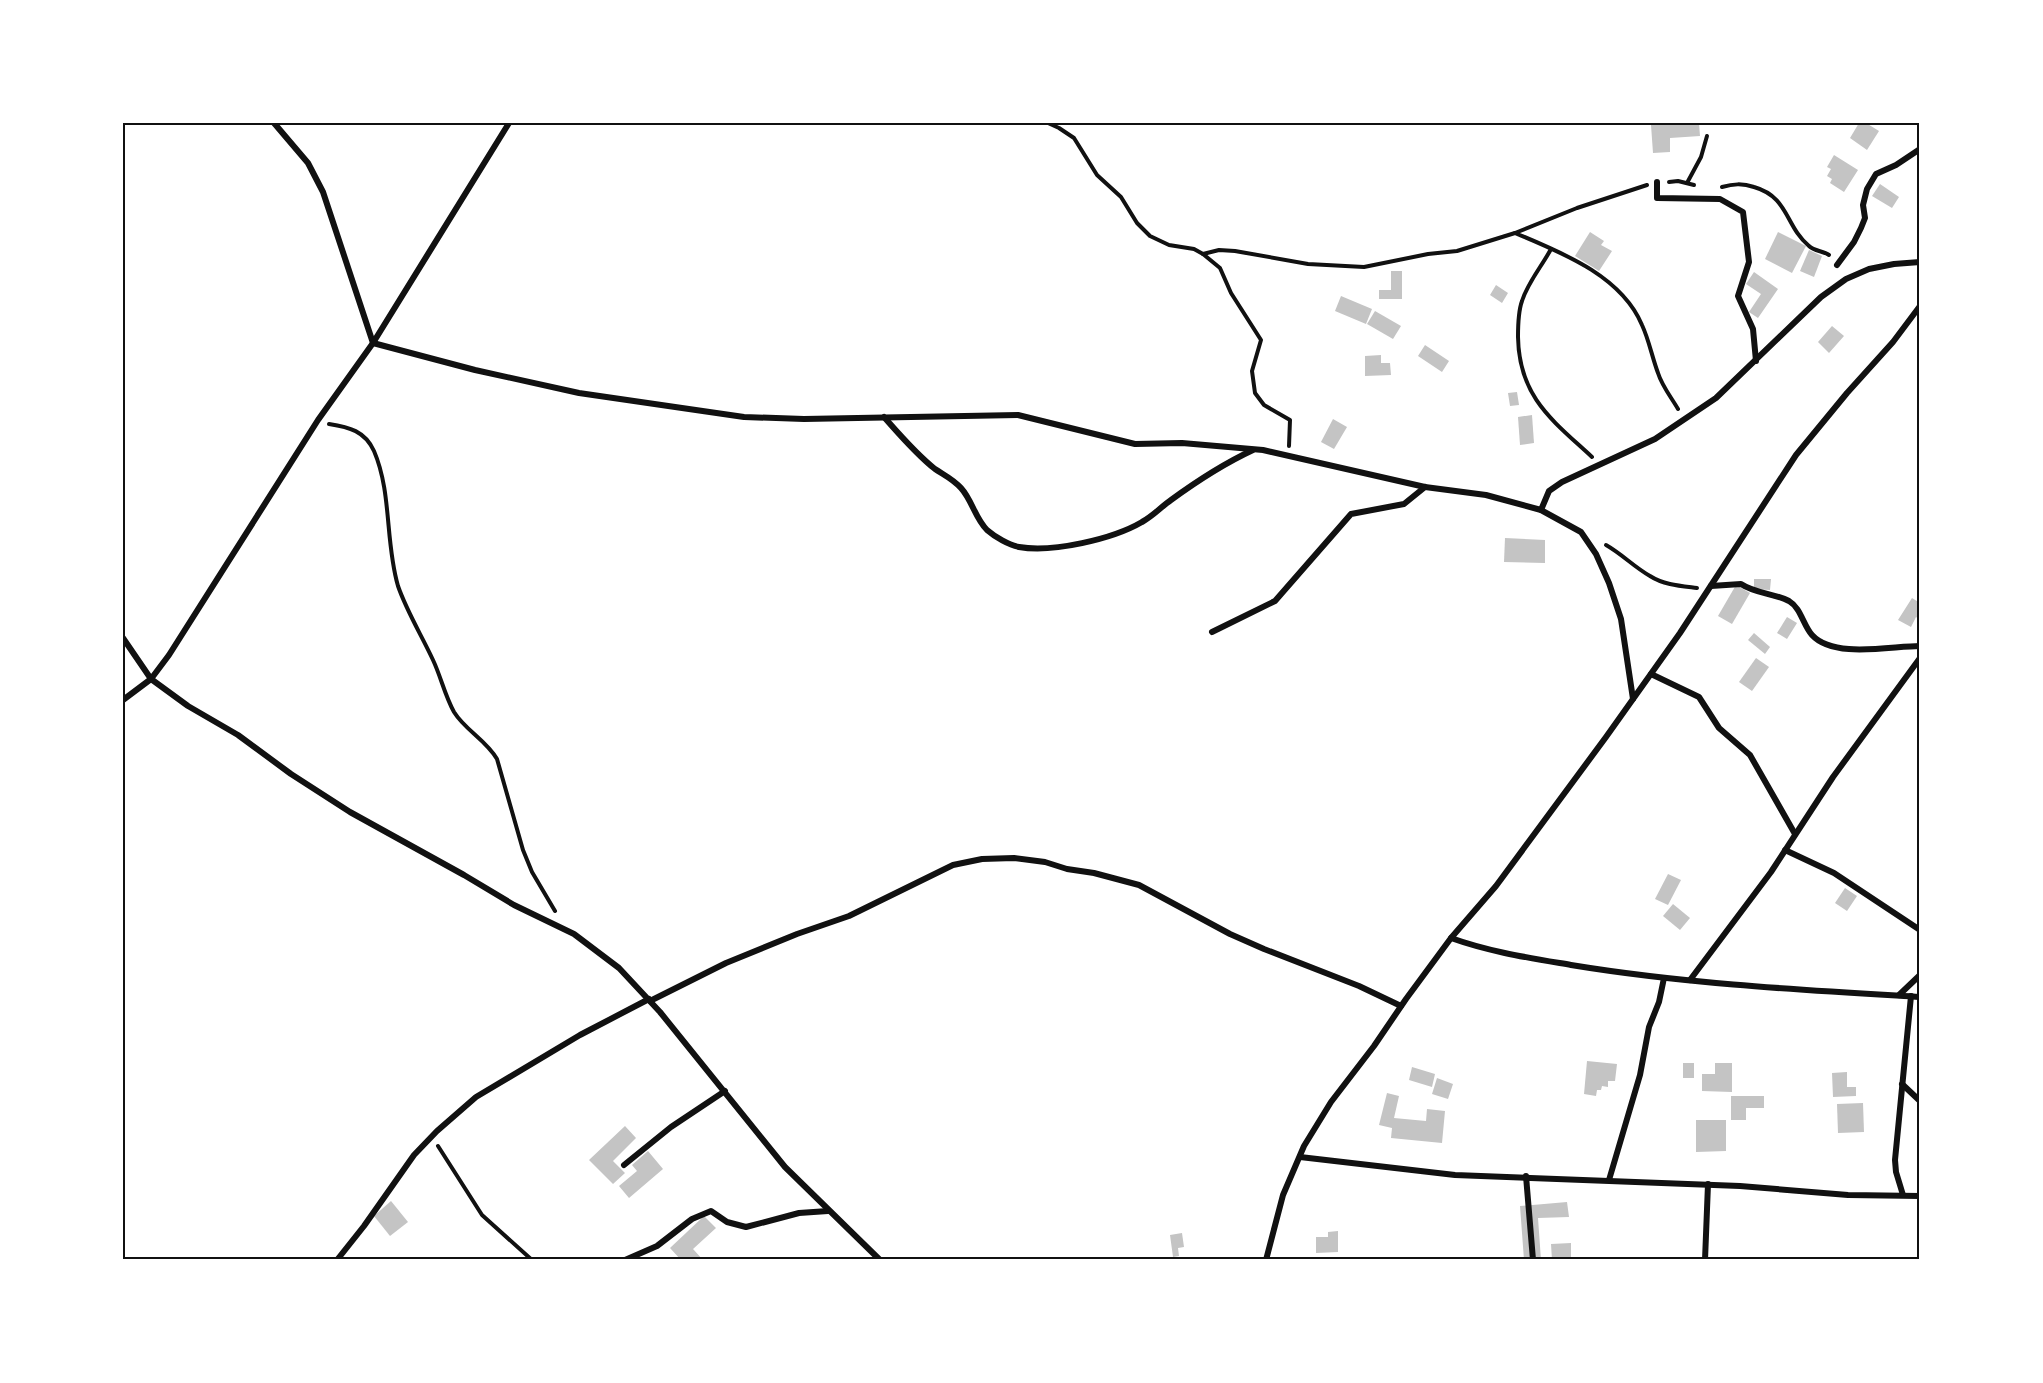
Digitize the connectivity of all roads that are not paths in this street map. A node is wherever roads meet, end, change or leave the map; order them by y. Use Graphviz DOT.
graph roads {
  1 [pos="274,123"];
  2 [pos="509,123"];
  3 [pos="1920,148"];
  4 [pos="1657,182"];
  5 [pos="1920,262"];
  6 [pos="1837,265"];
  7 [pos="1920,306"];
  8 [pos="373,343"];
  9 [pos="1755,361"];
  10 [pos="884,417"];
  11 [pos="1253,450"];
  12 [pos="1425,487"];
  13 [pos="1541,510"];
  14 [pos="1710,588"];
  15 [pos="1212,632"];
  16 [pos="123,638"];
  17 [pos="1920,646"];
  18 [pos="1920,658"];
  19 [pos="1651,674"];
  20 [pos="151,679"];
  21 [pos="1633,699"];
  22 [pos="123,700"];
  23 [pos="1795,834"];
  24 [pos="1785,850"];
  25 [pos="1920,930"];
  26 [pos="1451,938"];
  27 [pos="1920,975"];
  28 [pos="1664,978"];
  29 [pos="1690,980"];
  30 [pos="1899,996"];
  31 [pos="1911,996"];
  32 [pos="1920,997"];
  33 [pos="650,1000"];
  34 [pos="1401,1006"];
  35 [pos="1902,1084"];
  36 [pos="725,1091"];
  37 [pos="1920,1101"];
  38 [pos="1300,1157"];
  39 [pos="624,1165"];
  40 [pos="1526,1176"];
  41 [pos="1610,1180"];
  42 [pos="1708,1184"];
  43 [pos="1903,1195"];
  44 [pos="1920,1196"];
  45 [pos="828,1211"];
  46 [pos="337,1260"];
  47 [pos="625,1260"];
  48 [pos="880,1260"];
  49 [pos="1266,1260"];
  50 [pos="1533,1260"];
  51 [pos="1705,1260"];
  1 -- 8 [label="street"];
  2 -- 8 [label="street"];
  3 -- 6 [label="street"];
  4 -- 9 [label="street"];
  5 -- 9 [label="street"];
  7 -- 14 [label="street"];
  8 -- 10 [label="street"];
  8 -- 20 [label="street"];
  9 -- 13 [label="street"];
  10 -- 11 [label="street"];
  10 -- 11 [label="street"];
  11 -- 12 [label="street"];
  12 -- 13 [label="street"];
  12 -- 15 [label="street"];
  13 -- 21 [label="street"];
  14 -- 17 [label="street"];
  14 -- 19 [label="street"];
  16 -- 20 [label="street"];
  18 -- 23 [label="street"];
  19 -- 21 [label="street"];
  19 -- 23 [label="street"];
  20 -- 22 [label="street"];
  20 -- 33 [label="street"];
  21 -- 26 [label="street"];
  23 -- 24 [label="street"];
  24 -- 25 [label="street"];
  24 -- 29 [label="street"];
  26 -- 28 [label="street"];
  26 -- 34 [label="street"];
  27 -- 30 [label="street"];
  28 -- 29 [label="street"];
  28 -- 41 [label="street"];
  29 -- 30 [label="street"];
  30 -- 31 [label="street"];
  31 -- 32 [label="street"];
  31 -- 35 [label="street"];
  33 -- 34 [label="street"];
  33 -- 36 [label="street"];
  33 -- 46 [label="street"];
  34 -- 38 [label="street"];
  35 -- 37 [label="street"];
  35 -- 43 [label="street"];
  36 -- 39 [label="street"];
  36 -- 45 [label="street"];
  38 -- 40 [label="street"];
  38 -- 49 [label="street"];
  40 -- 41 [label="street"];
  40 -- 50 [label="street"];
  41 -- 42 [label="street"];
  42 -- 43 [label="street"];
  42 -- 51 [label="street"];
  43 -- 44 [label="street"];
  45 -- 47 [label="street"];
  45 -- 48 [label="street"];
}
